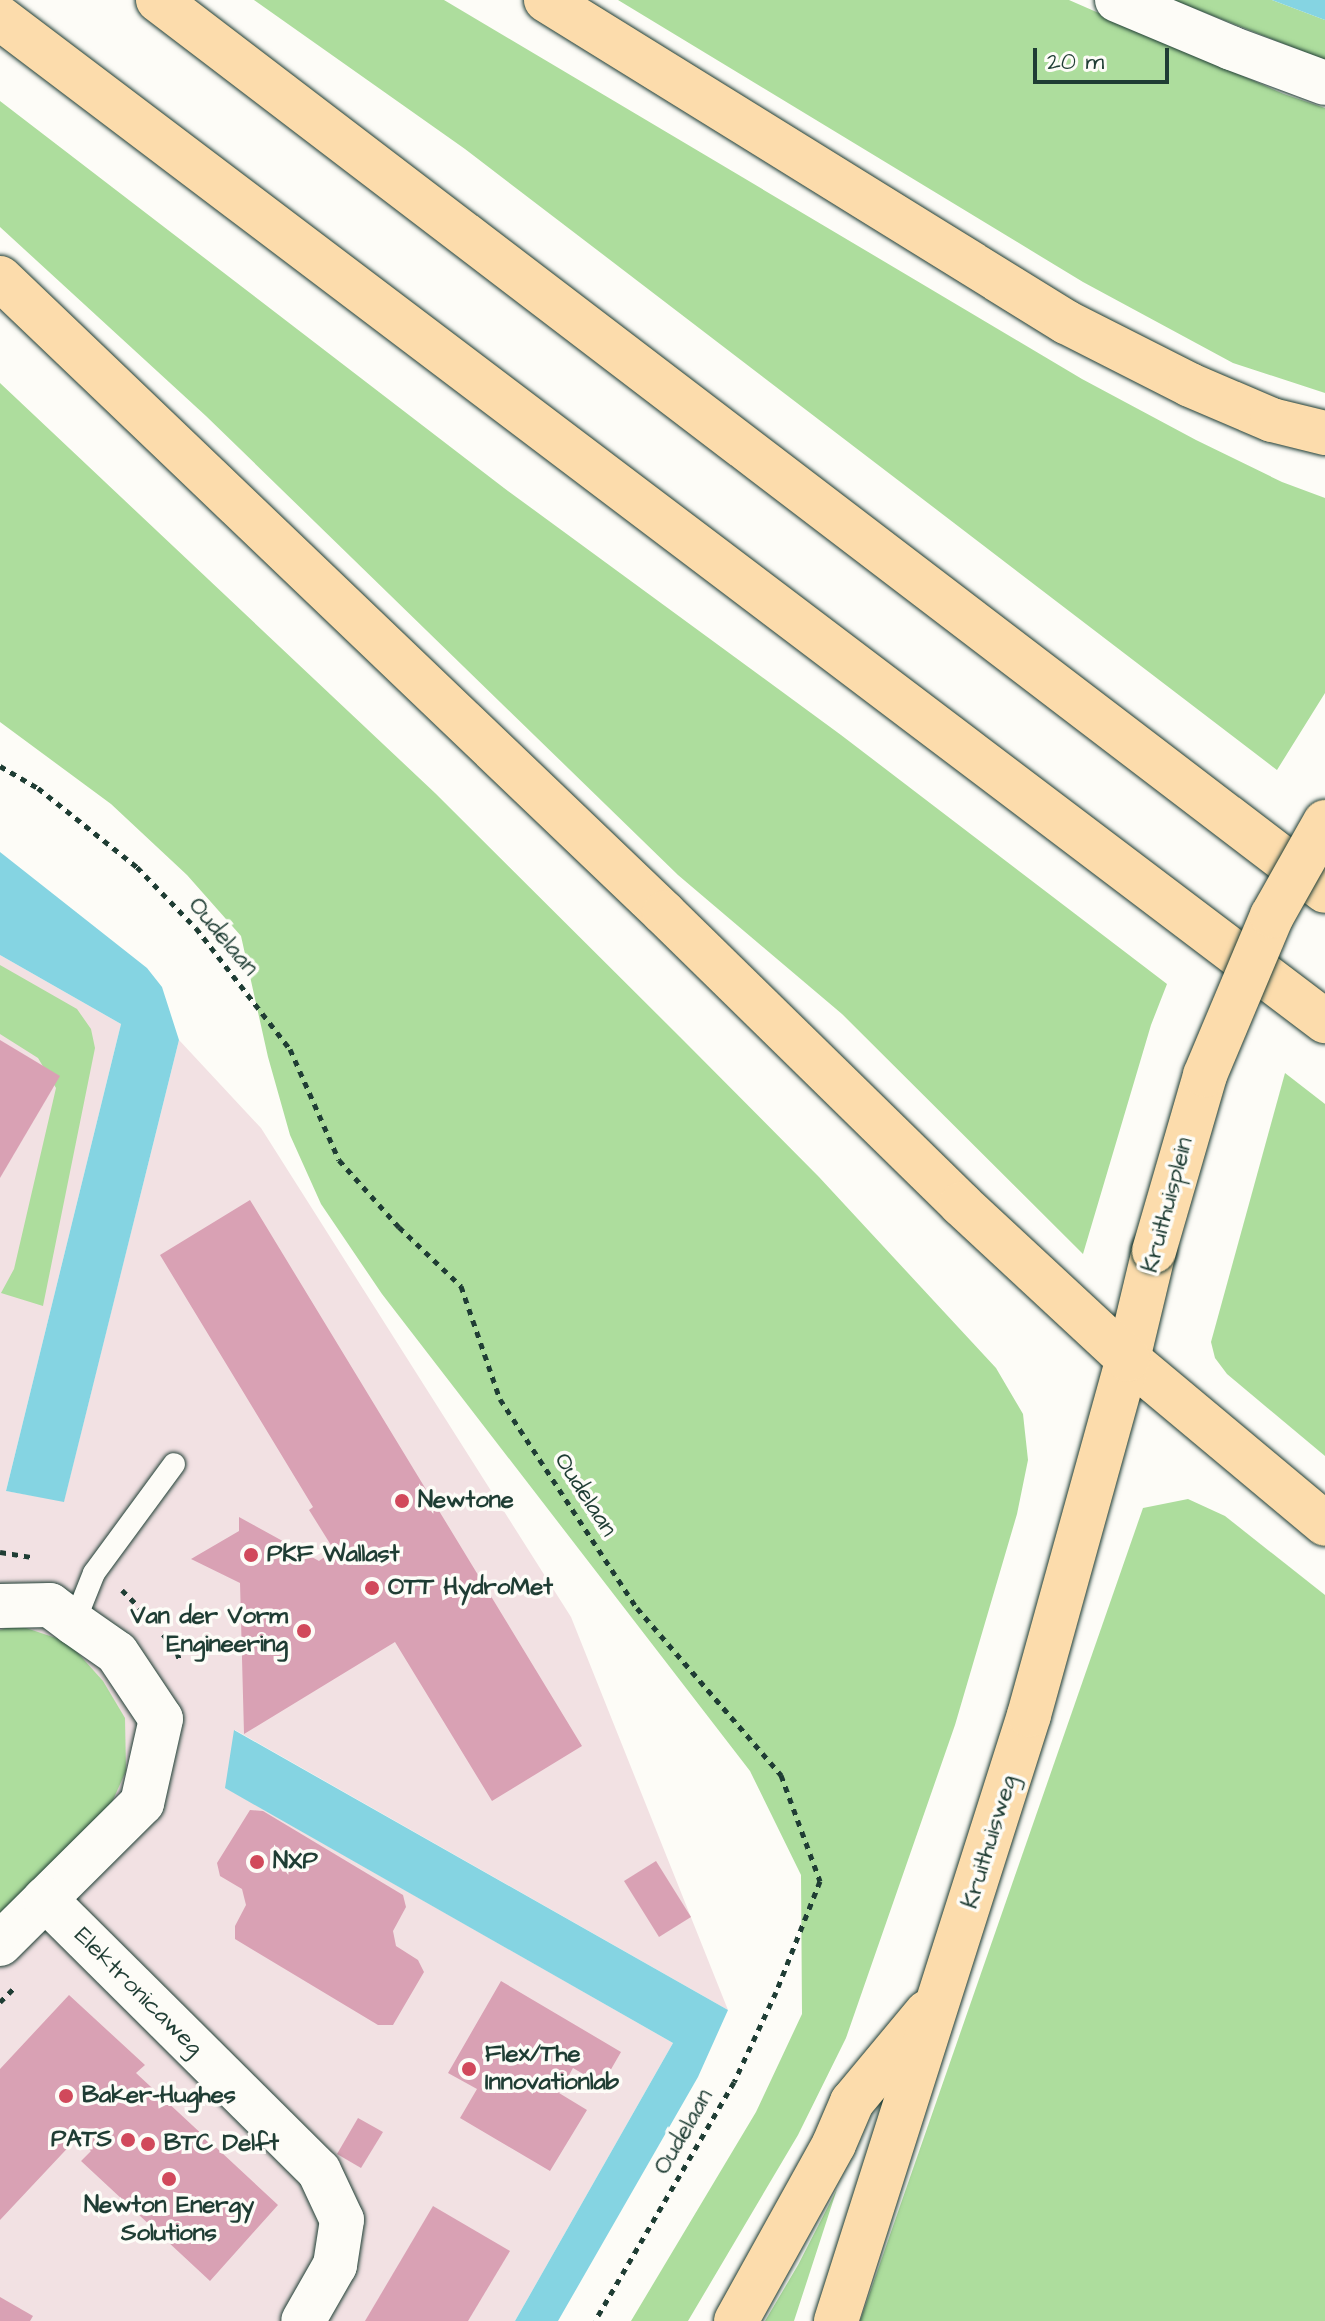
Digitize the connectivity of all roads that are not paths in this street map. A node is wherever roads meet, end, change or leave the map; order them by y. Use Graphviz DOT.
graph roads {
  1 [pos="158,0"];
  2 [pos="546,0"];
  3 [pos="1117,0"];
  4 [pos="0,18"];
  5 [pos="1325,83"];
  6 [pos="0,278"];
  7 [pos="1325,433"];
  8 [pos="1325,822"];
  9 [pos="1325,891"];
  10 [pos="1325,1021"];
  11 [pos="1128,1359"];
  12 [pos="174,1464"];
  13 [pos="1325,1524"];
  14 [pos="0,1606"];
  15 [pos="74,1623"];
  16 [pos="45,1899"];
  17 [pos="0,1944"];
  18 [pos="943,1992"];
  19 [pos="303,2321"];
  20 [pos="736,2321"];
  21 [pos="836,2321"];
  1 -- 9 [label="highway"];
  2 -- 7 [label="highway"];
  3 -- 5 [label="street"];
  4 -- 10 [label="highway"];
  6 -- 11 [label="highway"];
  8 -- 11 [label="highway, Kruithuisplein, bridge"];
  11 -- 13 [label="highway"];
  11 -- 18 [label="highway, Kruithuisweg"];
  12 -- 15 [label="lane"];
  14 -- 15 [label="street"];
  15 -- 16 [label="street"];
  16 -- 17 [label="street"];
  16 -- 19 [label="street, Elektronicaweg"];
  18 -- 20 [label="highway"];
  18 -- 21 [label="highway, Kruithuisweg"];
}
